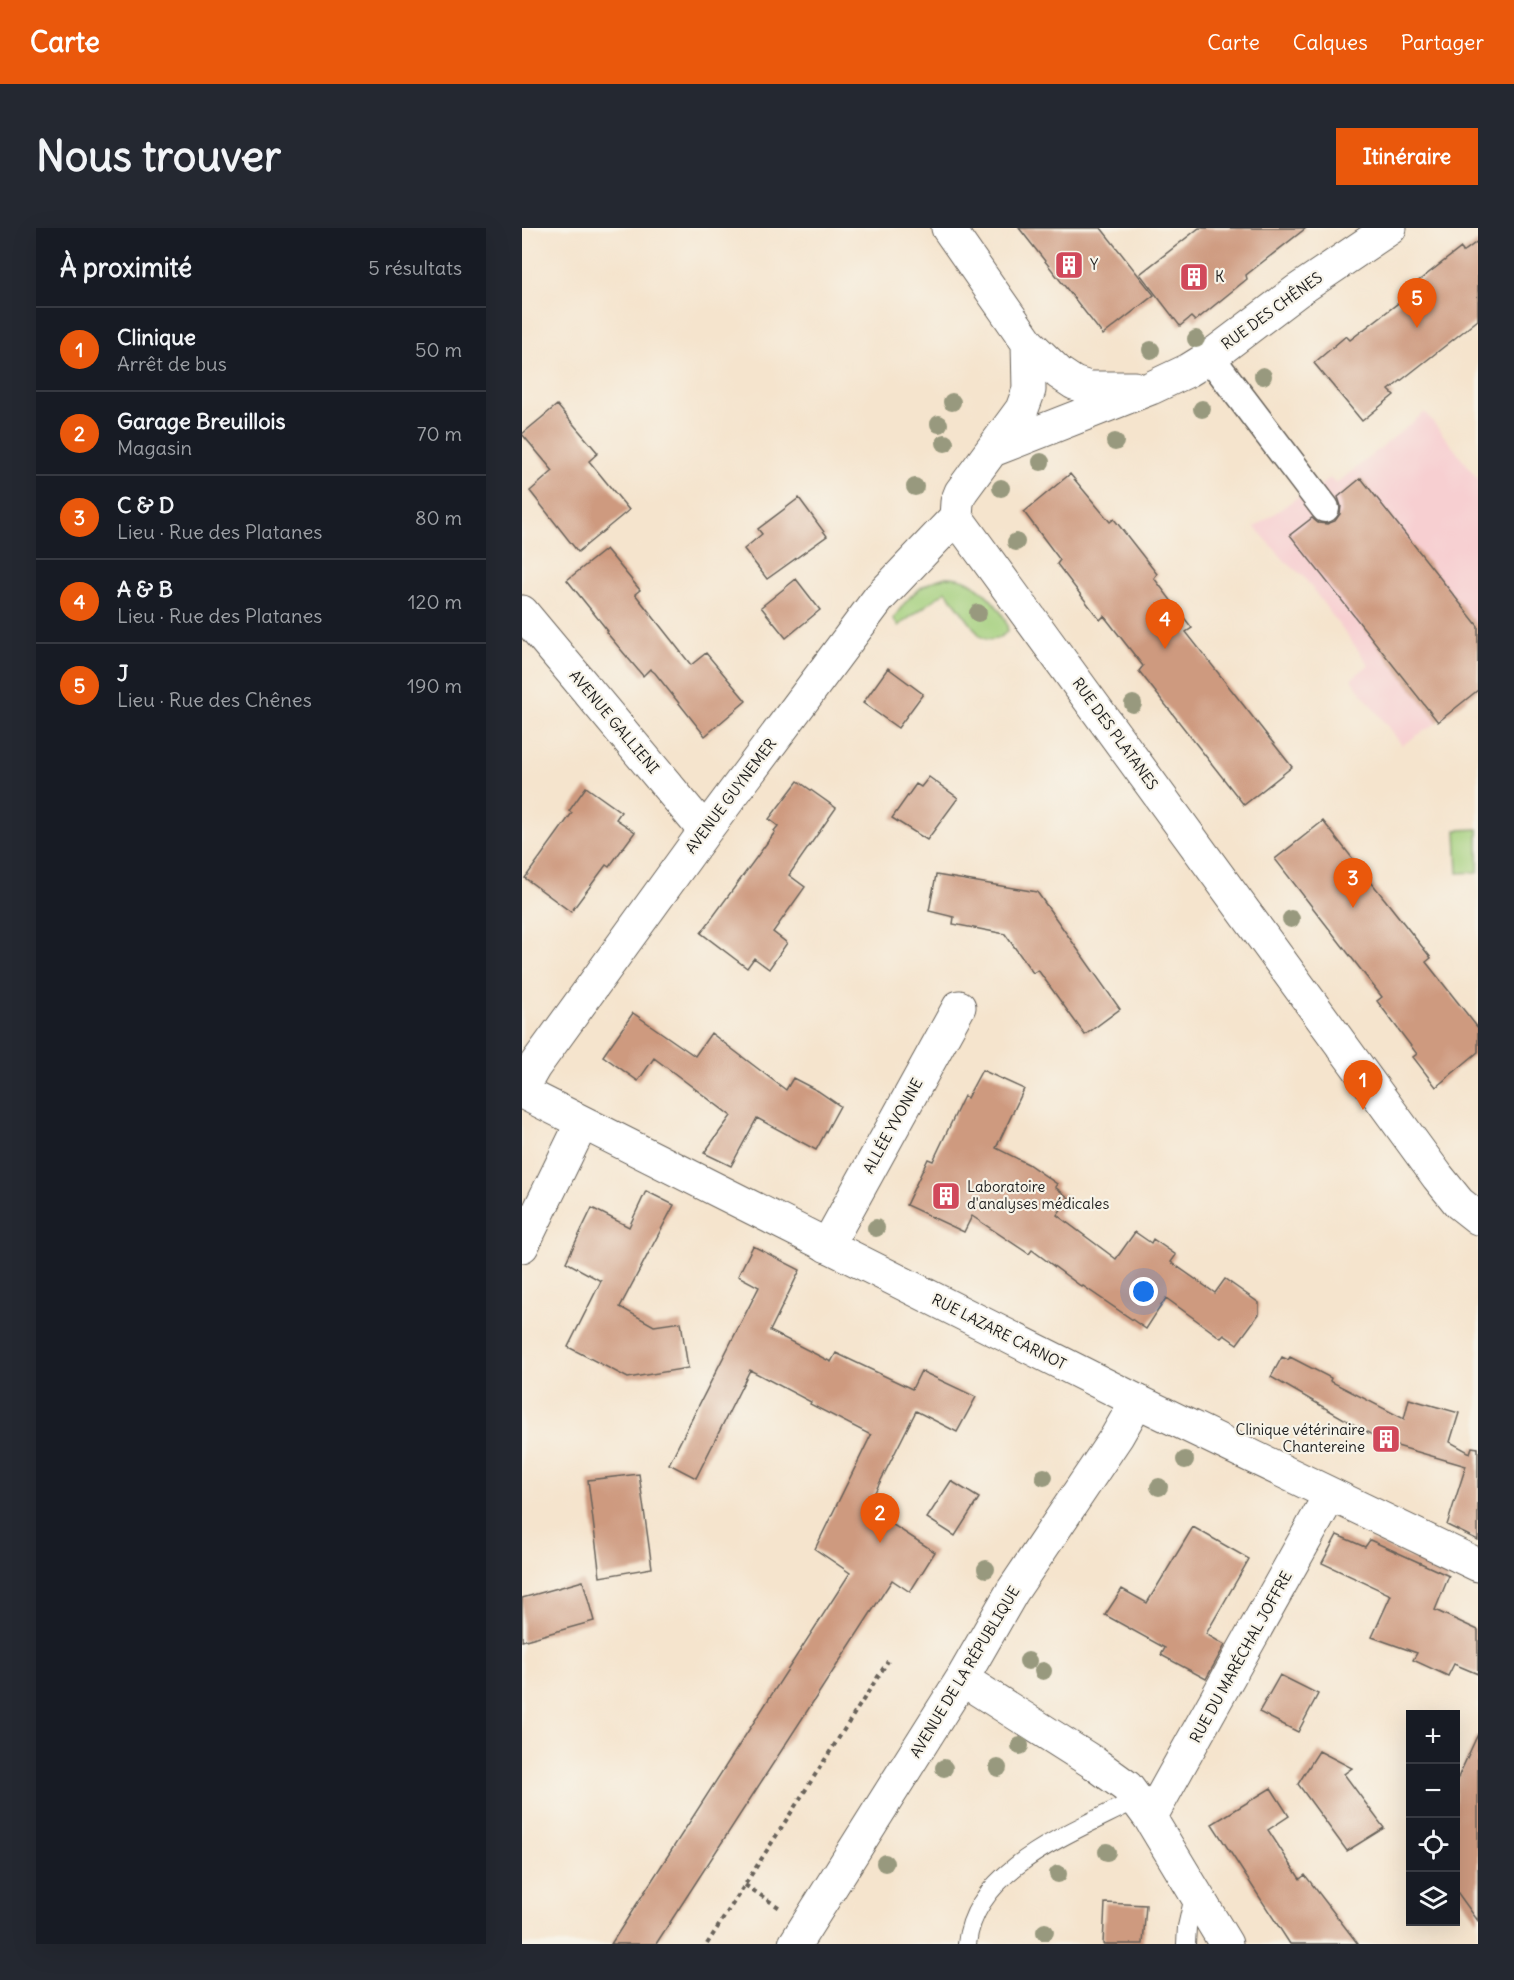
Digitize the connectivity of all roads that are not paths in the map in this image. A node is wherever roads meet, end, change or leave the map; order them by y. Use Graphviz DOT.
graph roads {
  1 [pos="948,228"];
  2 [pos="1390,228"];
  3 [pos="1028,343"];
  4 [pos="1210,357"];
  5 [pos="1151,388"];
  6 [pos="991,451"];
  7 [pos="1324,508"];
  8 [pos="956,517"];
  9 [pos="522,612"];
  10 [pos="705,831"];
  11 [pos="959,1007"];
  12 [pos="522,1090"];
  13 [pos="582,1123"];
  14 [pos="1478,1218"];
  15 [pos="522,1246"];
  16 [pos="827,1246"];
  17 [pos="1137,1401"];
  18 [pos="1330,1495"];
  19 [pos="1478,1565"];
  20 [pos="962,1679"];
  21 [pos="1144,1808"];
  22 [pos="1195,1892"];
  23 [pos="795,1944"];
  24 [pos="967,1944"];
  25 [pos="1186,1944"];
  26 [pos="1226,1944"];
  1 -- 3 [label="street"];
  2 -- 4 [label="street, RUE DES CHÊNES"];
  3 -- 5 [label="street, RUE DES CHÊNES"];
  3 -- 6 [label="street"];
  4 -- 5 [label="street, RUE DES CHÊNES"];
  4 -- 7 [label="street"];
  5 -- 6 [label="street, RUE DES CHÊNES"];
  6 -- 8 [label="street"];
  8 -- 10 [label="street, AVENUE GUYNEMER"];
  8 -- 14 [label="street, RUE DES PLATANES"];
  9 -- 10 [label="street, AVENUE GALLIENI"];
  10 -- 12 [label="street, AVENUE GUYNEMER"];
  11 -- 16 [label="street, ALLÉE YVONNE"];
  12 -- 13 [label="street, RUE LAZARE CARNOT"];
  13 -- 15 [label="street"];
  13 -- 16 [label="street, RUE LAZARE CARNOT"];
  16 -- 17 [label="street, RUE LAZARE CARNOT"];
  17 -- 18 [label="street, RUE LAZARE CARNOT"];
  17 -- 20 [label="street, AVENUE DE LA RÉPUBLIQUE"];
  18 -- 19 [label="street, RUE LAZARE CARNOT"];
  18 -- 21 [label="street, RUE DU MARÉCHAL JOFFRE"];
  20 -- 21 [label="street"];
  20 -- 23 [label="street, AVENUE DE LA RÉPUBLIQUE"];
  21 -- 22 [label="street"];
  21 -- 24 [label="lane"];
  22 -- 25 [label="lane"];
  22 -- 26 [label="street"];
}
